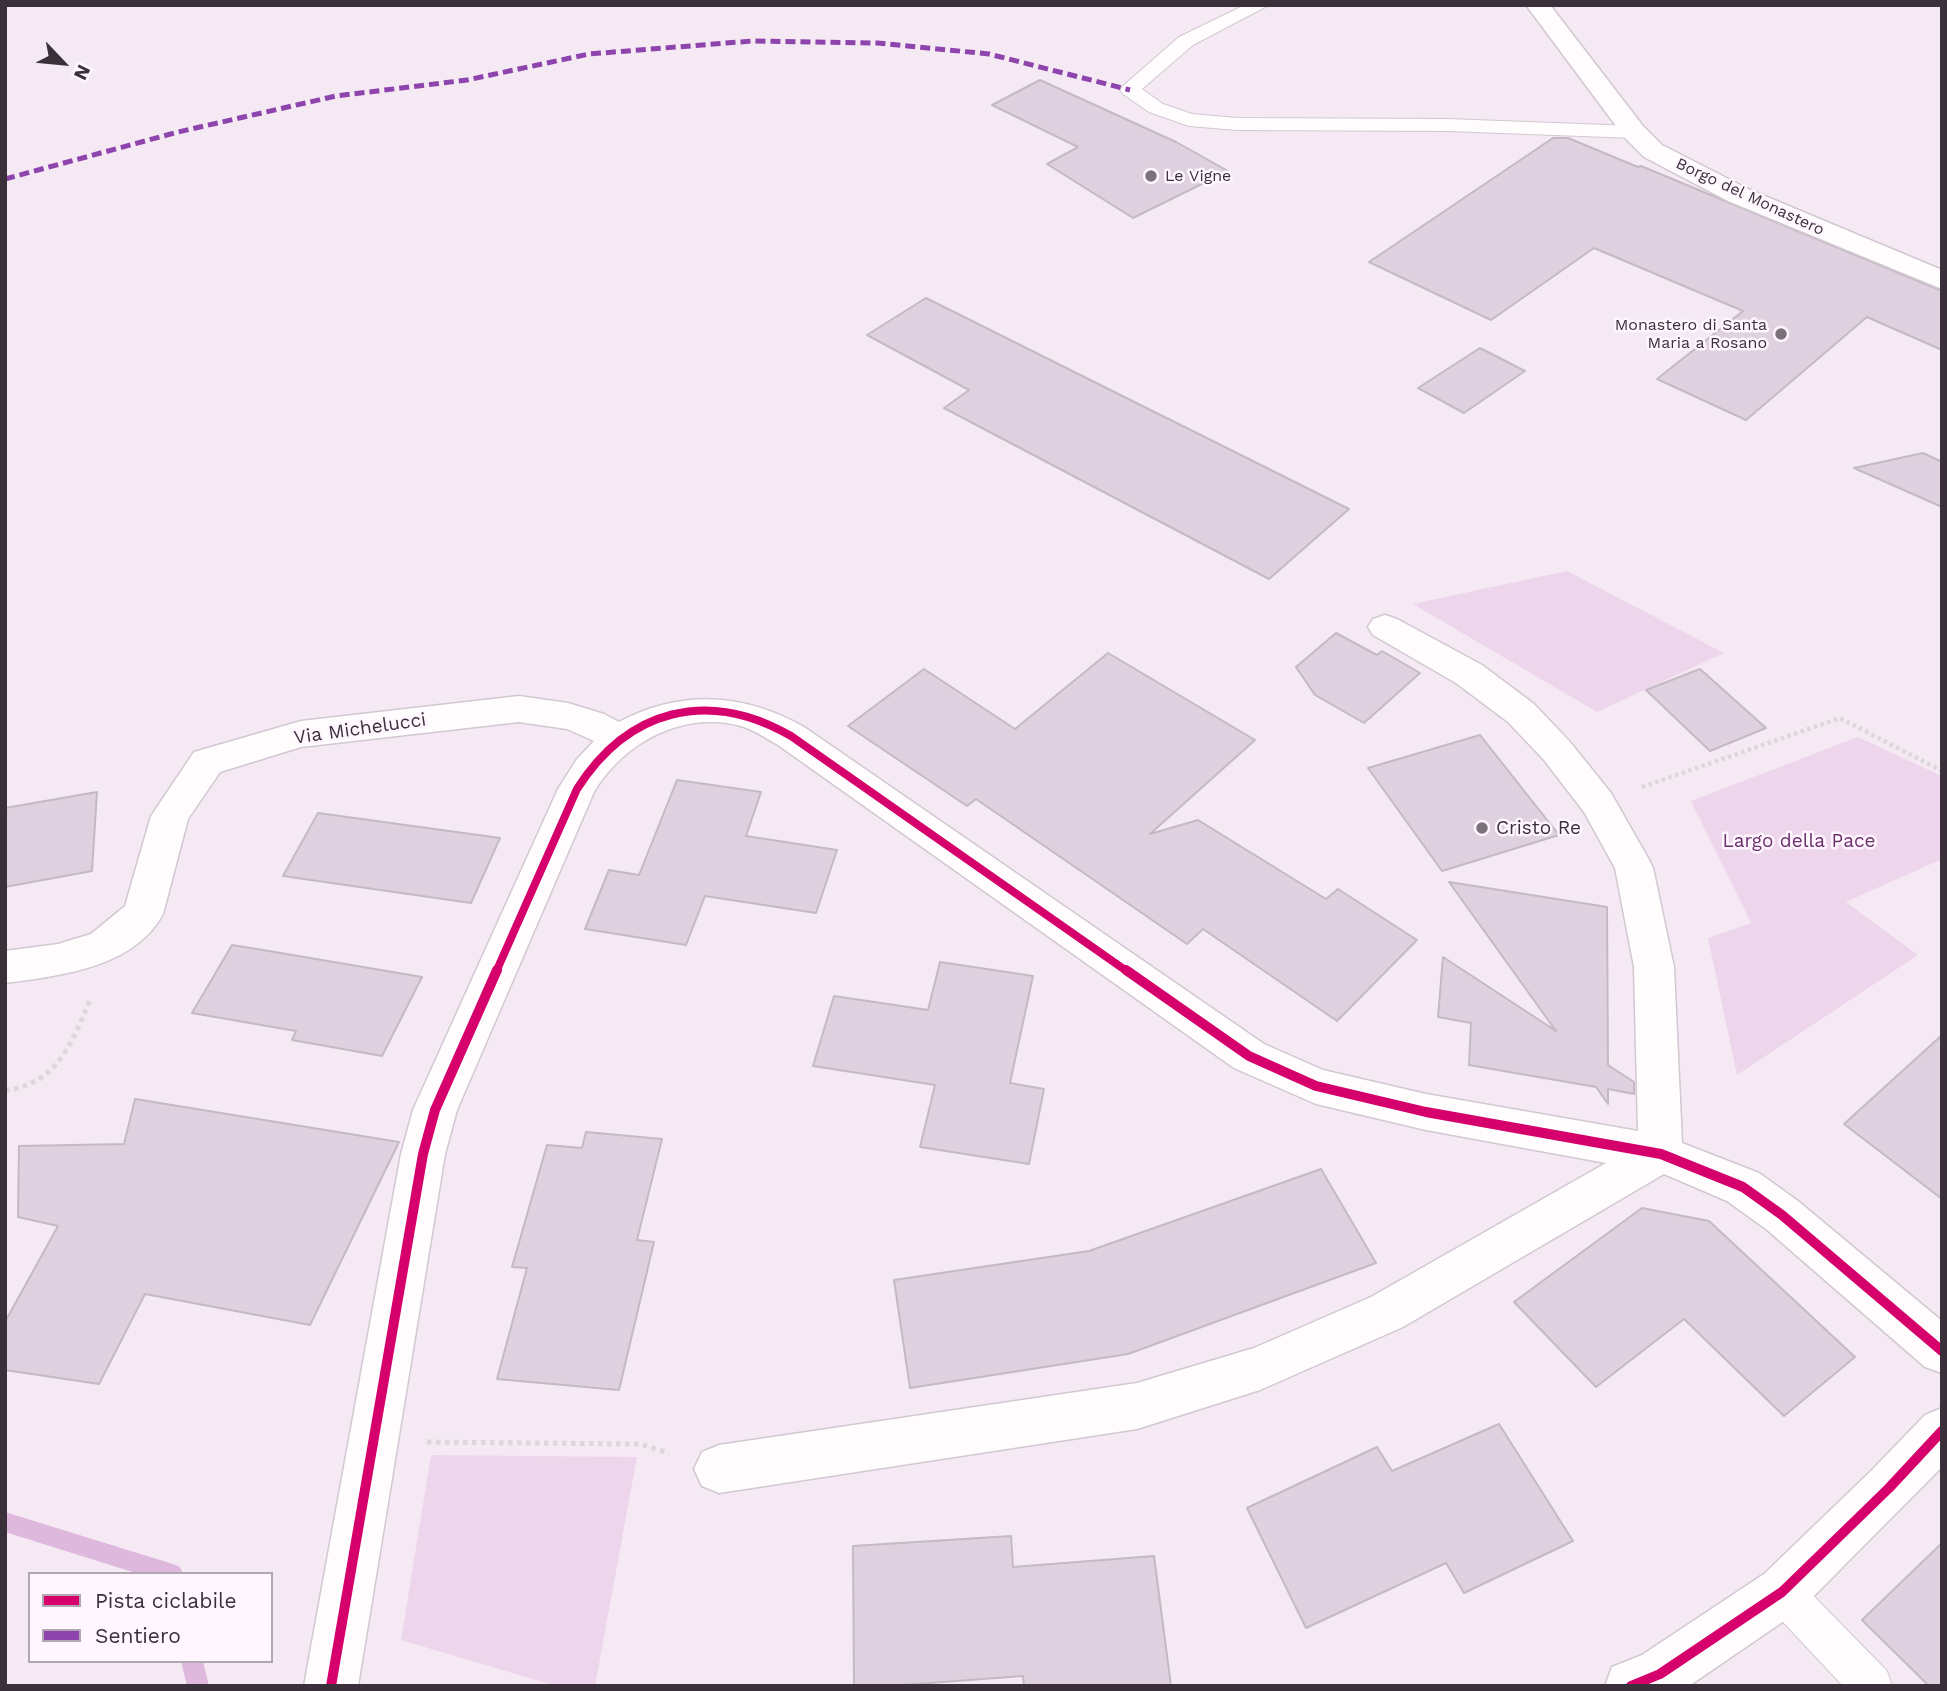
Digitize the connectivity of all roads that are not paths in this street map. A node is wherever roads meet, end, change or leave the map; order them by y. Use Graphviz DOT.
graph roads {
  1 [pos="1260,5"];
  2 [pos="1538,5"];
  3 [pos="1633,132"];
  4 [pos="1942,281"];
  5 [pos="1385,627"];
  6 [pos="620,739"];
  7 [pos="5,967"];
  8 [pos="1661,1154"];
  9 [pos="1942,1351"];
  10 [pos="1942,1431"];
  11 [pos="719,1469"];
  12 [pos="1782,1592"];
  13 [pos="331,1686"];
  14 [pos="1631,1686"];
  15 [pos="1872,1686"];
  1 -- 3 [label="lane"];
  2 -- 3 [label="street, Borgo del Monastero"];
  3 -- 4 [label="street, Borgo del Monastero"];
  5 -- 8 [label="street"];
  6 -- 7 [label="street, Via Michelucci"];
  6 -- 8 [label="street"];
  6 -- 13 [label="street"];
  8 -- 9 [label="street"];
  8 -- 11 [label="street"];
  10 -- 12 [label="street"];
  12 -- 14 [label="street"];
  12 -- 15 [label="lane"];
}
